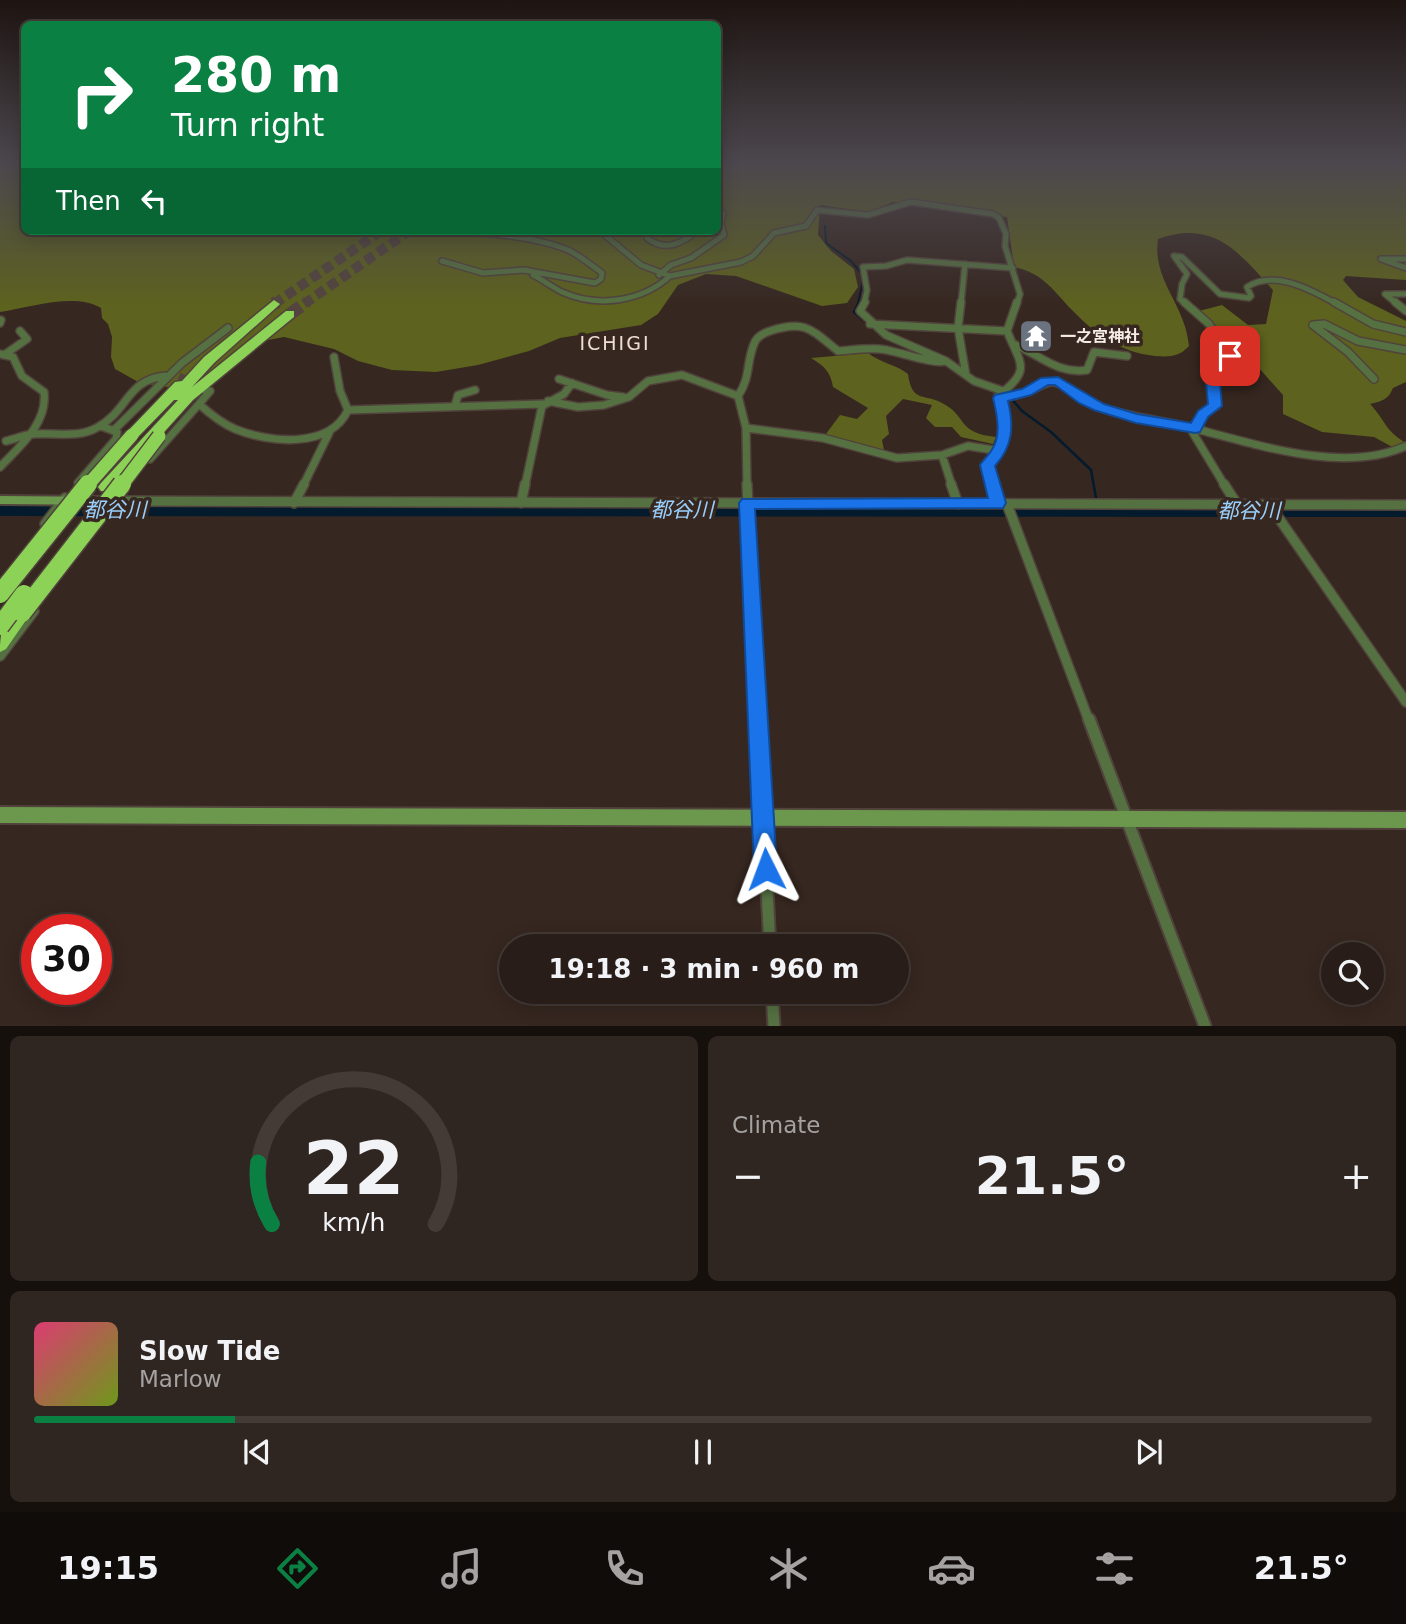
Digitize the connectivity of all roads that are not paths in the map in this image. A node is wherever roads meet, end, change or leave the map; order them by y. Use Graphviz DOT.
graph roads {
  1 [pos="816,211"];
  2 [pos="826,211"];
  3 [pos="882,211"];
  4 [pos="972,211"];
  5 [pos="721,226"];
  6 [pos="509,235"];
  7 [pos="605,235"];
  8 [pos="648,235"];
  9 [pos="692,235"];
  10 [pos="1406,258"];
  11 [pos="442,261"];
  12 [pos="965,264"];
  13 [pos="1013,268"];
  14 [pos="1406,268"];
  15 [pos="524,271"];
  16 [pos="659,275"];
  17 [pos="670,276"];
  18 [pos="1406,294"];
  19 [pos="274,304"];
  20 [pos="1406,311"];
  21 [pos="290,314"];
  22 [pos="870,324"];
  23 [pos="228,328"];
  24 [pos="958,328"];
  25 [pos="20,331"];
  26 [pos="1007,331"];
  27 [pos="1406,332"];
  28 [pos="1013,344"];
  29 [pos="1406,350"];
  30 [pos="1127,356"];
  31 [pos="3,357"];
  32 [pos="334,357"];
  33 [pos="944,362"];
  34 [pos="168,375"];
  35 [pos="966,375"];
  36 [pos="179,376"];
  37 [pos="559,379"];
  38 [pos="1374,379"];
  39 [pos="208,383"];
  40 [pos="572,383"];
  41 [pos="475,390"];
  42 [pos="1002,395"];
  43 [pos="738,396"];
  44 [pos="629,397"];
  45 [pos="546,402"];
  46 [pos="199,404"];
  47 [pos="455,406"];
  48 [pos="348,410"];
  49 [pos="101,426"];
  50 [pos="746,428"];
  51 [pos="1195,429"];
  52 [pos="114,430"];
  53 [pos="329,433"];
  54 [pos="32,434"];
  55 [pos="147,436"];
  56 [pos="3,442"];
  57 [pos="21,442"];
  58 [pos="1406,446"];
  59 [pos="1000,452"];
  60 [pos="942,455"];
  61 [pos="0,467"];
  62 [pos="112,494"];
  63 [pos="0,500"];
  64 [pos="63,500"];
  65 [pos="294,503"];
  66 [pos="521,503"];
  67 [pos="958,504"];
  68 [pos="1237,504"];
  69 [pos="1406,505"];
  70 [pos="1006,506"];
  71 [pos="747,507"];
  72 [pos="1271,508"];
  73 [pos="0,581"];
  74 [pos="0,594"];
  75 [pos="0,626"];
  76 [pos="0,643"];
  77 [pos="0,656"];
  78 [pos="1406,702"];
  79 [pos="0,815"];
  80 [pos="763,818"];
  81 [pos="1126,818"];
  82 [pos="1406,820"];
  83 [pos="769,934"];
  84 [pos="773,1004"];
  85 [pos="774,1026"];
  86 [pos="1205,1026"];
  1 -- 17 [label="street"];
  2 -- 3 [label="street"];
  4 -- 13 [label="street"];
  5 -- 16 [label="street"];
  6 -- 15 [label="street"];
  7 -- 16 [label="street"];
  8 -- 9 [label="street"];
  10 -- 14 [label="street"];
  11 -- 15 [label="street"];
  12 -- 13 [label="street"];
  12 -- 22 [label="street"];
  12 -- 24 [label="street"];
  13 -- 26 [label="street"];
  15 -- 17 [label="street"];
  16 -- 17 [label="street"];
  18 -- 20 [label="street"];
  19 -- 55 [label="highway"];
  21 -- 39 [label="highway"];
  22 -- 24 [label="street"];
  22 -- 33 [label="street"];
  23 -- 34 [label="street"];
  24 -- 26 [label="street"];
  24 -- 35 [label="street"];
  25 -- 31 [label="street"];
  26 -- 28 [label="street"];
  27 -- 51 [label="street"];
  28 -- 30 [label="street"];
  28 -- 42 [label="street"];
  29 -- 38 [label="street"];
  31 -- 54 [label="street"];
  32 -- 48 [label="street"];
  33 -- 35 [label="street"];
  33 -- 43 [label="street"];
  34 -- 36 [label="street"];
  34 -- 49 [label="street"];
  34 -- 52 [label="street"];
  35 -- 42 [label="street"];
  37 -- 40 [label="street"];
  39 -- 46 [label="street"];
  39 -- 55 [label="highway"];
  40 -- 44 [label="street"];
  40 -- 45 [label="street"];
  41 -- 47 [label="street"];
  42 -- 51 [label="street"];
  42 -- 59 [label="street"];
  43 -- 44 [label="street"];
  43 -- 50 [label="street"];
  44 -- 45 [label="street"];
  45 -- 47 [label="street"];
  45 -- 66 [label="street"];
  46 -- 53 [label="street"];
  46 -- 62 [label="street"];
  47 -- 48 [label="street"];
  48 -- 53 [label="street"];
  49 -- 52 [label="street"];
  49 -- 54 [label="street"];
  50 -- 60 [label="street"];
  50 -- 71 [label="street"];
  51 -- 58 [label="street"];
  51 -- 68 [label="street"];
  52 -- 64 [label="street"];
  53 -- 65 [label="street"];
  54 -- 56 [label="street"];
  54 -- 57 [label="street"];
  55 -- 62 [label="highway"];
  55 -- 74 [label="highway, bridge"];
  55 -- 76 [label="highway, bridge"];
  56 -- 57 [label="street"];
  57 -- 61 [label="street"];
  59 -- 60 [label="street"];
  59 -- 70 [label="street"];
  60 -- 67 [label="street"];
  62 -- 64 [label="street"];
  62 -- 65 [label="street"];
  62 -- 75 [label="highway, bridge"];
  62 -- 77 [label="street"];
  63 -- 64 [label="street"];
  64 -- 73 [label="street"];
  65 -- 66 [label="street"];
  66 -- 71 [label="street"];
  67 -- 70 [label="street"];
  67 -- 71 [label="street"];
  68 -- 70 [label="street"];
  68 -- 72 [label="street"];
  69 -- 72 [label="street"];
  70 -- 81 [label="street"];
  71 -- 80 [label="street"];
  72 -- 78 [label="street"];
  79 -- 80 [label="street"];
  80 -- 81 [label="street"];
  80 -- 83 [label="street"];
  81 -- 82 [label="street"];
  81 -- 86 [label="street"];
  84 -- 85 [label="street"];
}
